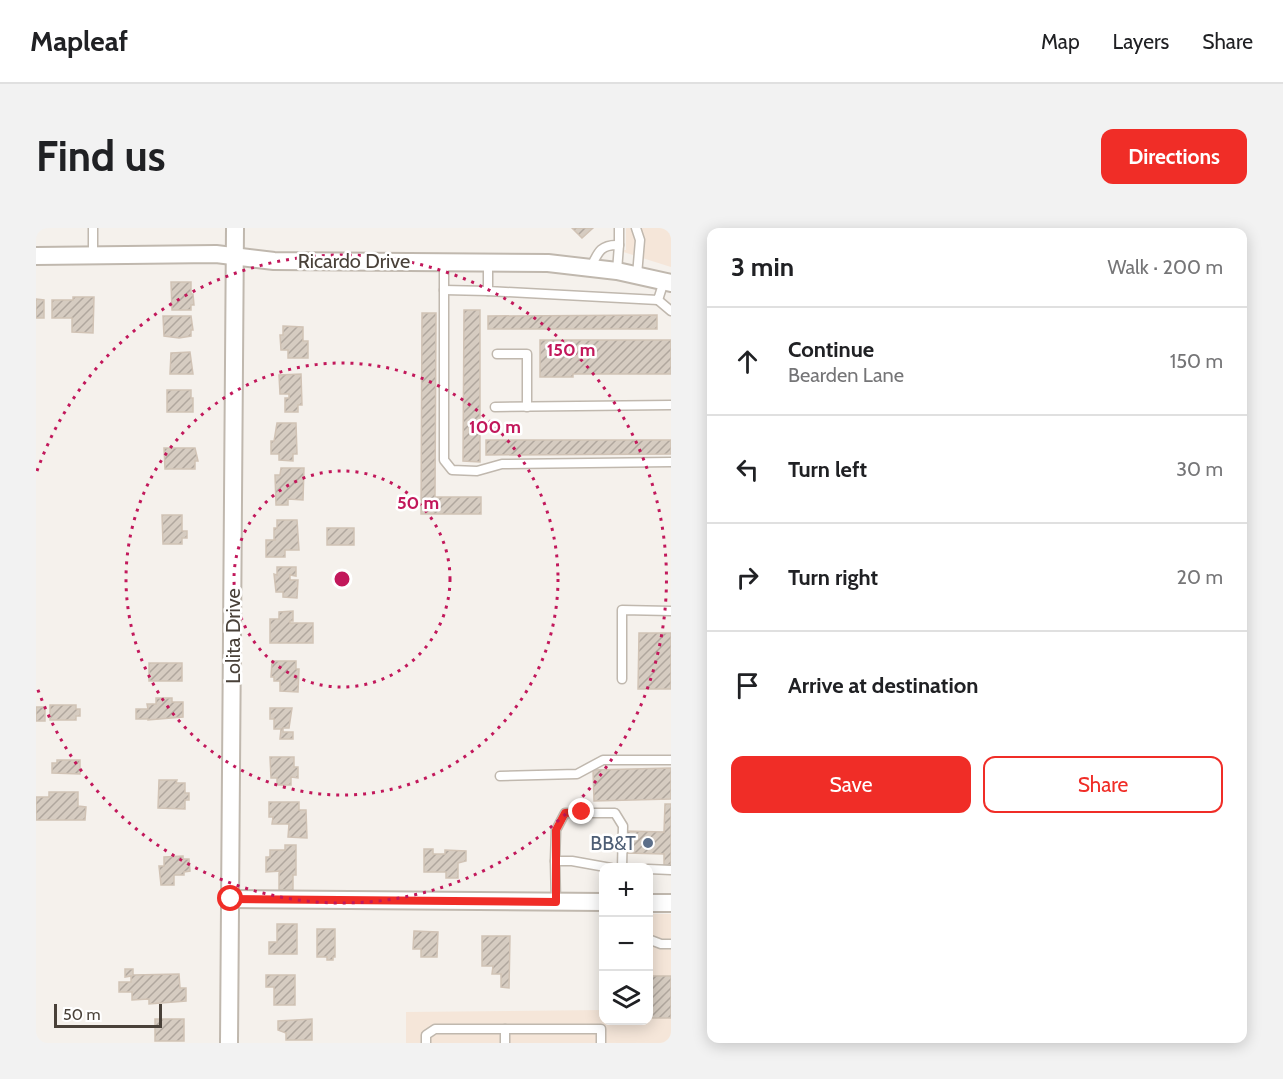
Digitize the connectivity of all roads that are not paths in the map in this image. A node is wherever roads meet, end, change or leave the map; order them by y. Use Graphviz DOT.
graph roads {
  1 [pos="93,228"];
  2 [pos="235,228"];
  3 [pos="619,228"];
  4 [pos="636,228"];
  5 [pos="619,245"];
  6 [pos="93,255"];
  7 [pos="36,256"];
  8 [pos="235,257"];
  9 [pos="444,261"];
  10 [pos="488,262"];
  11 [pos="591,267"];
  12 [pos="617,271"];
  13 [pos="637,275"];
  14 [pos="668,282"];
  15 [pos="444,290"];
  16 [pos="489,291"];
  17 [pos="658,300"];
  18 [pos="671,311"];
  19 [pos="497,354"];
  20 [pos="671,405"];
  21 [pos="495,407"];
  22 [pos="527,407"];
  23 [pos="671,462"];
  24 [pos="671,610"];
  25 [pos="622,679"];
  26 [pos="671,760"];
  27 [pos="500,776"];
  28 [pos="555,861"];
  29 [pos="622,863"];
  30 [pos="599,865"];
  31 [pos="653,869"];
  32 [pos="671,870"];
  33 [pos="231,899"];
  34 [pos="556,902"];
  35 [pos="599,903"];
  36 [pos="653,903"];
  37 [pos="671,903"];
  38 [pos="653,941"];
  39 [pos="671,945"];
  40 [pos="505,1029"];
  41 [pos="229,1043"];
  42 [pos="426,1043"];
  43 [pos="505,1043"];
  44 [pos="601,1043"];
  1 -- 6 [label="lane"];
  2 -- 8 [label="street, Lolita Drive"];
  3 -- 5 [label="lane"];
  4 -- 13 [label="lane"];
  5 -- 11 [label="lane"];
  5 -- 12 [label="lane"];
  6 -- 7 [label="street, Ricardo Drive"];
  6 -- 8 [label="street, Ricardo Drive"];
  8 -- 9 [label="street, Ricardo Drive"];
  8 -- 33 [label="street, Lolita Drive"];
  9 -- 10 [label="street, Ricardo Drive"];
  9 -- 15 [label="lane"];
  10 -- 11 [label="street, Ricardo Drive"];
  10 -- 16 [label="lane"];
  11 -- 12 [label="street, Ricardo Drive"];
  12 -- 13 [label="street, Ricardo Drive"];
  13 -- 14 [label="street, Ricardo Drive"];
  14 -- 17 [label="lane"];
  15 -- 16 [label="lane"];
  15 -- 23 [label="lane"];
  16 -- 17 [label="lane"];
  17 -- 18 [label="lane"];
  19 -- 22 [label="lane"];
  20 -- 22 [label="lane"];
  21 -- 22 [label="lane"];
  24 -- 25 [label="lane"];
  26 -- 27 [label="lane"];
  28 -- 29 [label="lane"];
  28 -- 30 [label="lane"];
  28 -- 34 [label="lane"];
  31 -- 32 [label="lane"];
  33 -- 34 [label="street"];
  33 -- 41 [label="street, Lolita Drive"];
  34 -- 35 [label="street"];
  36 -- 37 [label="street"];
  38 -- 39 [label="lane"];
  40 -- 42 [label="lane"];
  40 -- 43 [label="lane"];
  40 -- 44 [label="lane"];
}
